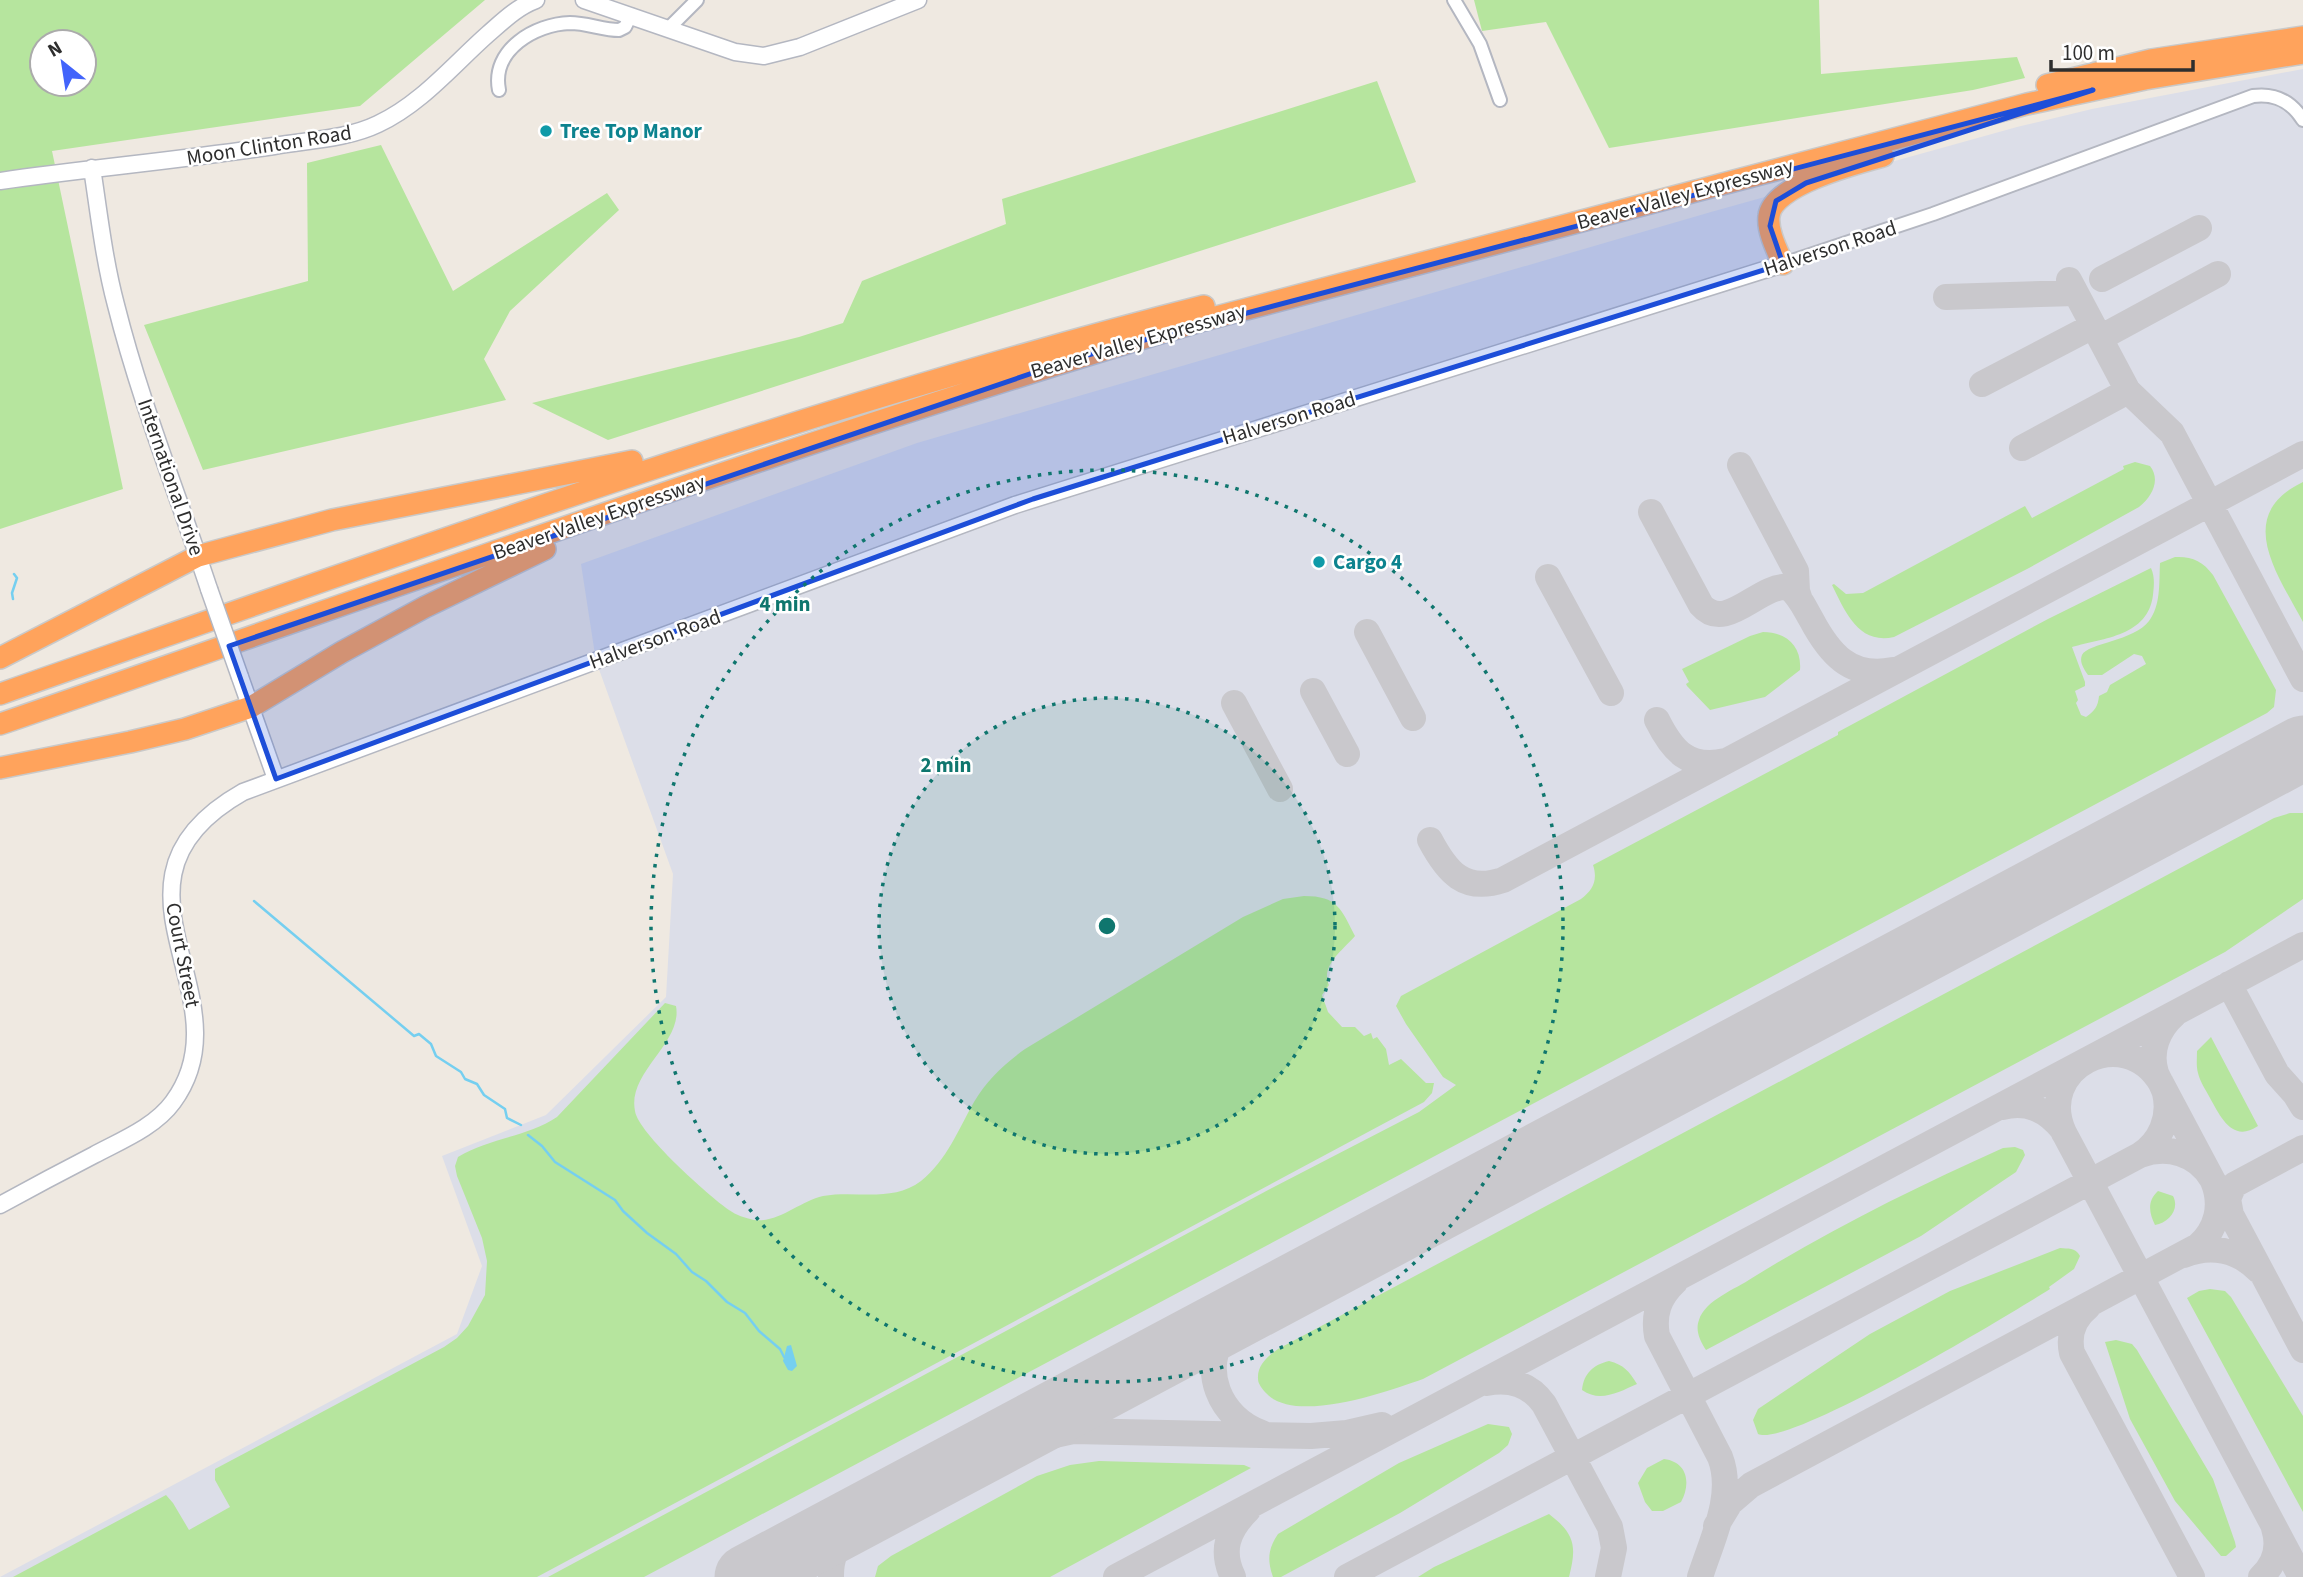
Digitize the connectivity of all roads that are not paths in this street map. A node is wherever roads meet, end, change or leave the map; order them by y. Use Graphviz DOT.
graph roads {
  1 [pos="536,0"];
  2 [pos="584,0"];
  3 [pos="697,0"];
  4 [pos="918,0"];
  5 [pos="1454,0"];
  6 [pos="631,15"];
  7 [pos="669,28"];
  8 [pos="2303,37"];
  9 [pos="2303,53"];
  10 [pos="499,90"];
  11 [pos="2093,90"];
  12 [pos="1500,100"];
  13 [pos="2303,120"];
  14 [pos="92,168"];
  15 [pos="0,181"];
  16 [pos="1783,264"];
  17 [pos="804,419"];
  18 [pos="844,433"];
  19 [pos="198,556"];
  20 [pos="0,658"];
  21 [pos="0,694"];
  22 [pos="251,707"];
  23 [pos="0,724"];
  24 [pos="0,768"];
  25 [pos="276,779"];
  26 [pos="0,1205"];
  1 -- 14 [label="street, Moon Clinton Road"];
  2 -- 6 [label="street"];
  3 -- 7 [label="street"];
  4 -- 7 [label="street"];
  5 -- 12 [label="street"];
  6 -- 7 [label="street"];
  6 -- 10 [label="street"];
  8 -- 17 [label="highway, Beaver Valley Expressway"];
  9 -- 11 [label="highway, Beaver Valley Expressway"];
  11 -- 16 [label="highway"];
  11 -- 18 [label="highway, Beaver Valley Expressway"];
  13 -- 16 [label="street, Halverson Road"];
  14 -- 15 [label="street, Moon Clinton Road"];
  14 -- 19 [label="street, International Drive"];
  16 -- 25 [label="street, Halverson Road"];
  17 -- 19 [label="highway"];
  17 -- 21 [label="highway, Beaver Valley Expressway"];
  18 -- 22 [label="highway"];
  18 -- 23 [label="highway, Beaver Valley Expressway"];
  19 -- 20 [label="highway"];
  19 -- 22 [label="street, International Drive, bridge"];
  22 -- 24 [label="highway"];
  22 -- 25 [label="street, International Drive"];
  25 -- 26 [label="street, Court Street"];
}
